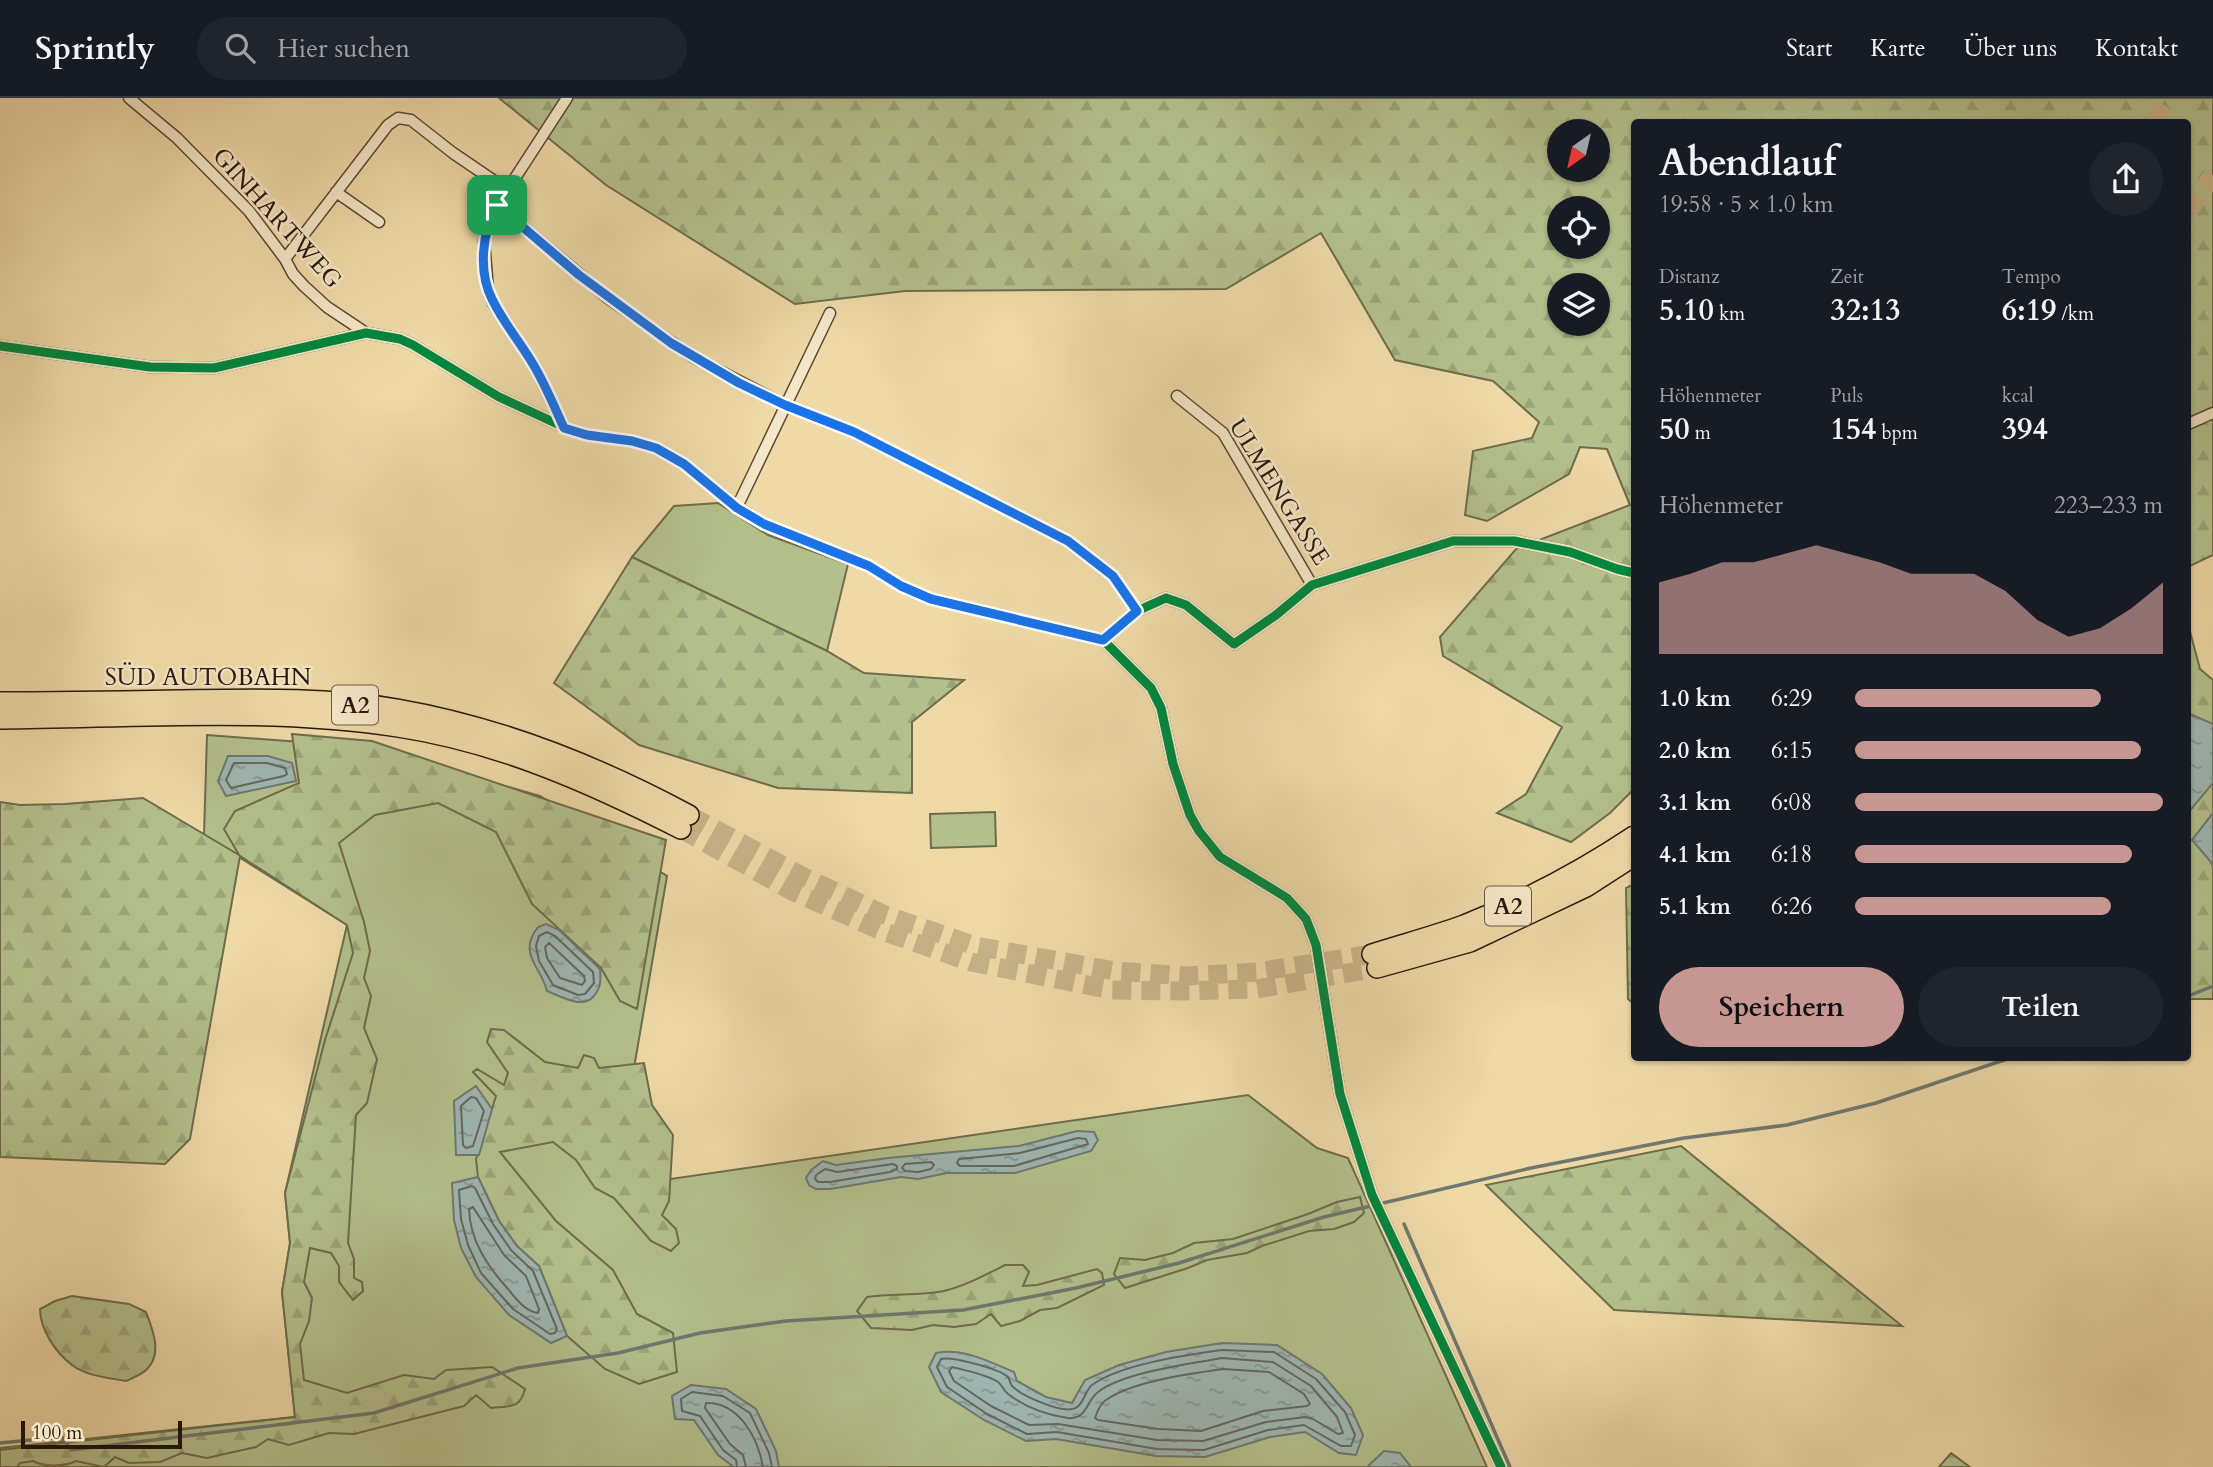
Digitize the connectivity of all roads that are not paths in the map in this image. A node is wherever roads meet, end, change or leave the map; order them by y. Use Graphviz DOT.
graph roads {
  1 [pos="129,98"];
  2 [pos="567,98"];
  3 [pos="506,189"];
  4 [pos="335,192"];
  5 [pos="497,205"];
  6 [pos="379,222"];
  7 [pos="285,259"];
  8 [pos="830,313"];
  9 [pos="366,332"];
  10 [pos="0,346"];
  11 [pos="1177,396"];
  12 [pos="785,405"];
  13 [pos="2213,413"];
  14 [pos="2191,423"];
  15 [pos="564,428"];
  16 [pos="737,508"];
  17 [pos="1631,572"];
  18 [pos="1312,585"];
  19 [pos="1137,611"];
  20 [pos="1103,640"];
  21 [pos="0,702"];
  22 [pos="0,719"];
  23 [pos="1631,838"];
  24 [pos="1631,858"];
  25 [pos="1501,1467"];
  1 -- 7 [label="street, GINHARTWEG"];
  2 -- 3 [label="street"];
  3 -- 4 [label="street"];
  3 -- 5 [label="street"];
  4 -- 6 [label="street"];
  4 -- 7 [label="street"];
  5 -- 12 [label="street"];
  5 -- 15 [label="street"];
  7 -- 9 [label="street, GINHARTWEG"];
  8 -- 12 [label="street"];
  9 -- 10 [label="street"];
  9 -- 15 [label="street"];
  11 -- 18 [label="street, ULMENGASSE"];
  12 -- 16 [label="street"];
  12 -- 19 [label="street"];
  13 -- 14 [label="street"];
  15 -- 16 [label="street"];
  16 -- 20 [label="street"];
  17 -- 18 [label="street"];
  18 -- 19 [label="street"];
  19 -- 20 [label="street"];
  20 -- 25 [label="street"];
  21 -- 22 [label="highway, SÜD AUTOBAHN / A2"];
  23 -- 24 [label="highway, A2"];
}
